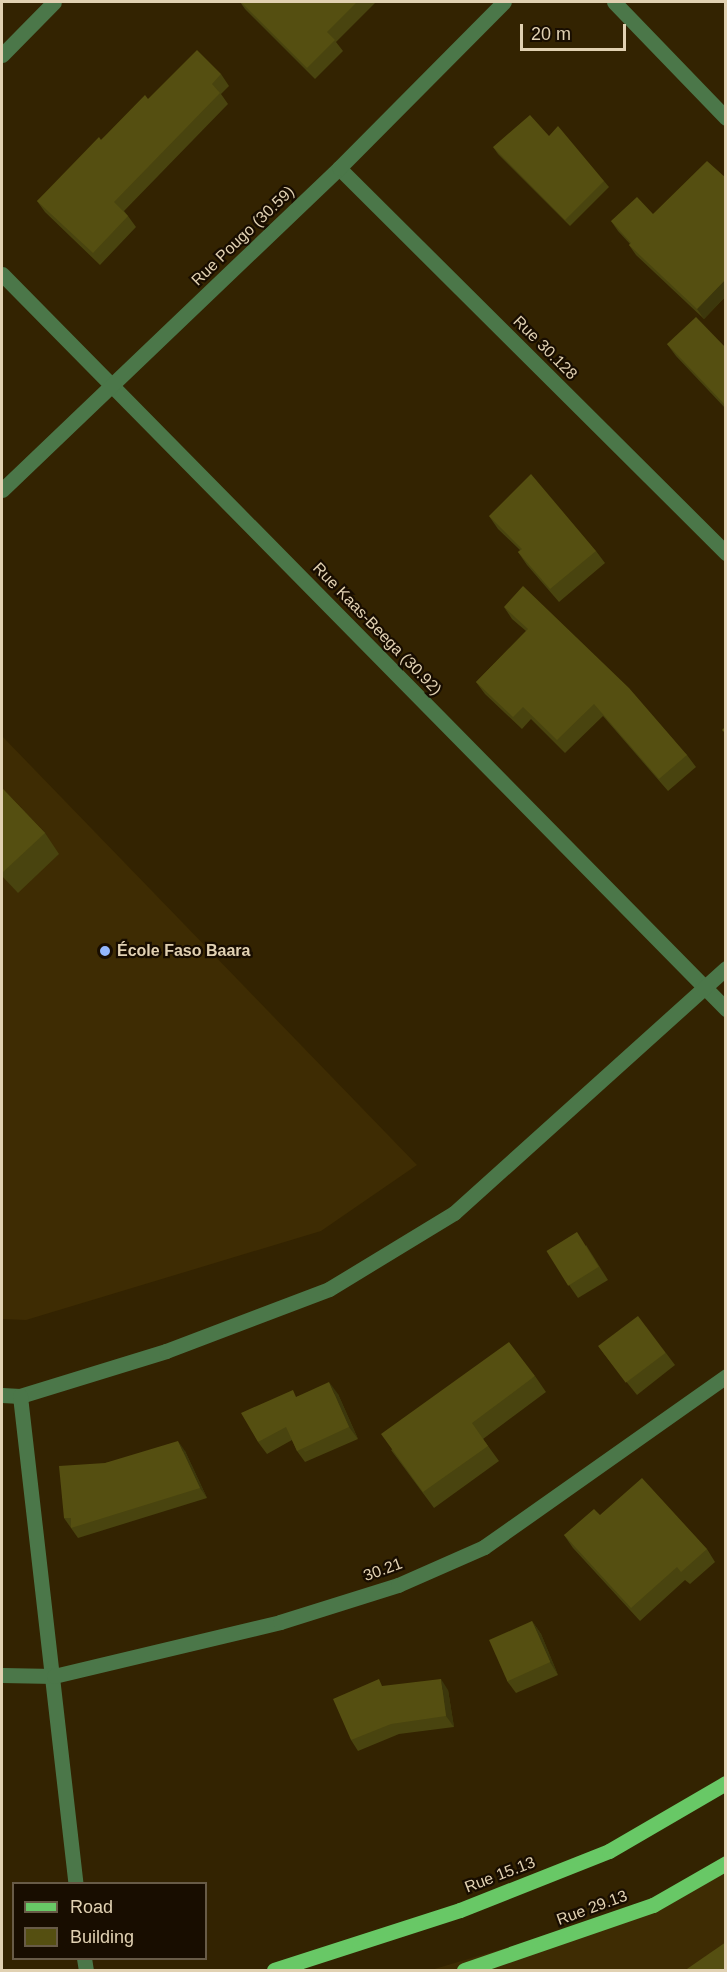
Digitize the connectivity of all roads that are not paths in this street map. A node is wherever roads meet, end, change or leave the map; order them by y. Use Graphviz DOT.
graph roads {
  1 [pos="54,2"];
  2 [pos="504,2"];
  3 [pos="614,2"];
  4 [pos="2,55"];
  5 [pos="726,118"];
  6 [pos="339,168"];
  7 [pos="2,274"];
  8 [pos="113,386"];
  9 [pos="2,490"];
  10 [pos="726,553"];
  11 [pos="726,968"];
  12 [pos="704,988"];
  13 [pos="726,1009"];
  14 [pos="726,1376"];
  15 [pos="2,1395"];
  16 [pos="20,1396"];
  17 [pos="2,1675"];
  18 [pos="54,1676"];
  19 [pos="726,1783"];
  20 [pos="726,1863"];
  21 [pos="76,1882"];
  22 [pos="274,1971"];
  23 [pos="464,1971"];
  1 -- 4 [label="street"];
  2 -- 6 [label="street, Rue Pougo (30.59)"];
  3 -- 5 [label="street"];
  6 -- 8 [label="street, Rue Pougo (30.59)"];
  6 -- 10 [label="street, Rue 30.128"];
  7 -- 8 [label="street, Rue Kaas-Beega (30.92)"];
  8 -- 9 [label="street, Rue Pougo (30.59)"];
  8 -- 12 [label="street, Rue Kaas-Beega (30.92)"];
  11 -- 12 [label="street"];
  12 -- 13 [label="street, Rue Kaas-Beega (30.92)"];
  12 -- 16 [label="street"];
  14 -- 18 [label="street, 30.21 / 30.21"];
  15 -- 16 [label="street"];
  16 -- 18 [label="street"];
  17 -- 18 [label="street, 30.21 / 30.21"];
  18 -- 21 [label="street"];
  19 -- 22 [label="main road, Rue 15.13"];
  20 -- 23 [label="main road, Rue 29.13"];
}
